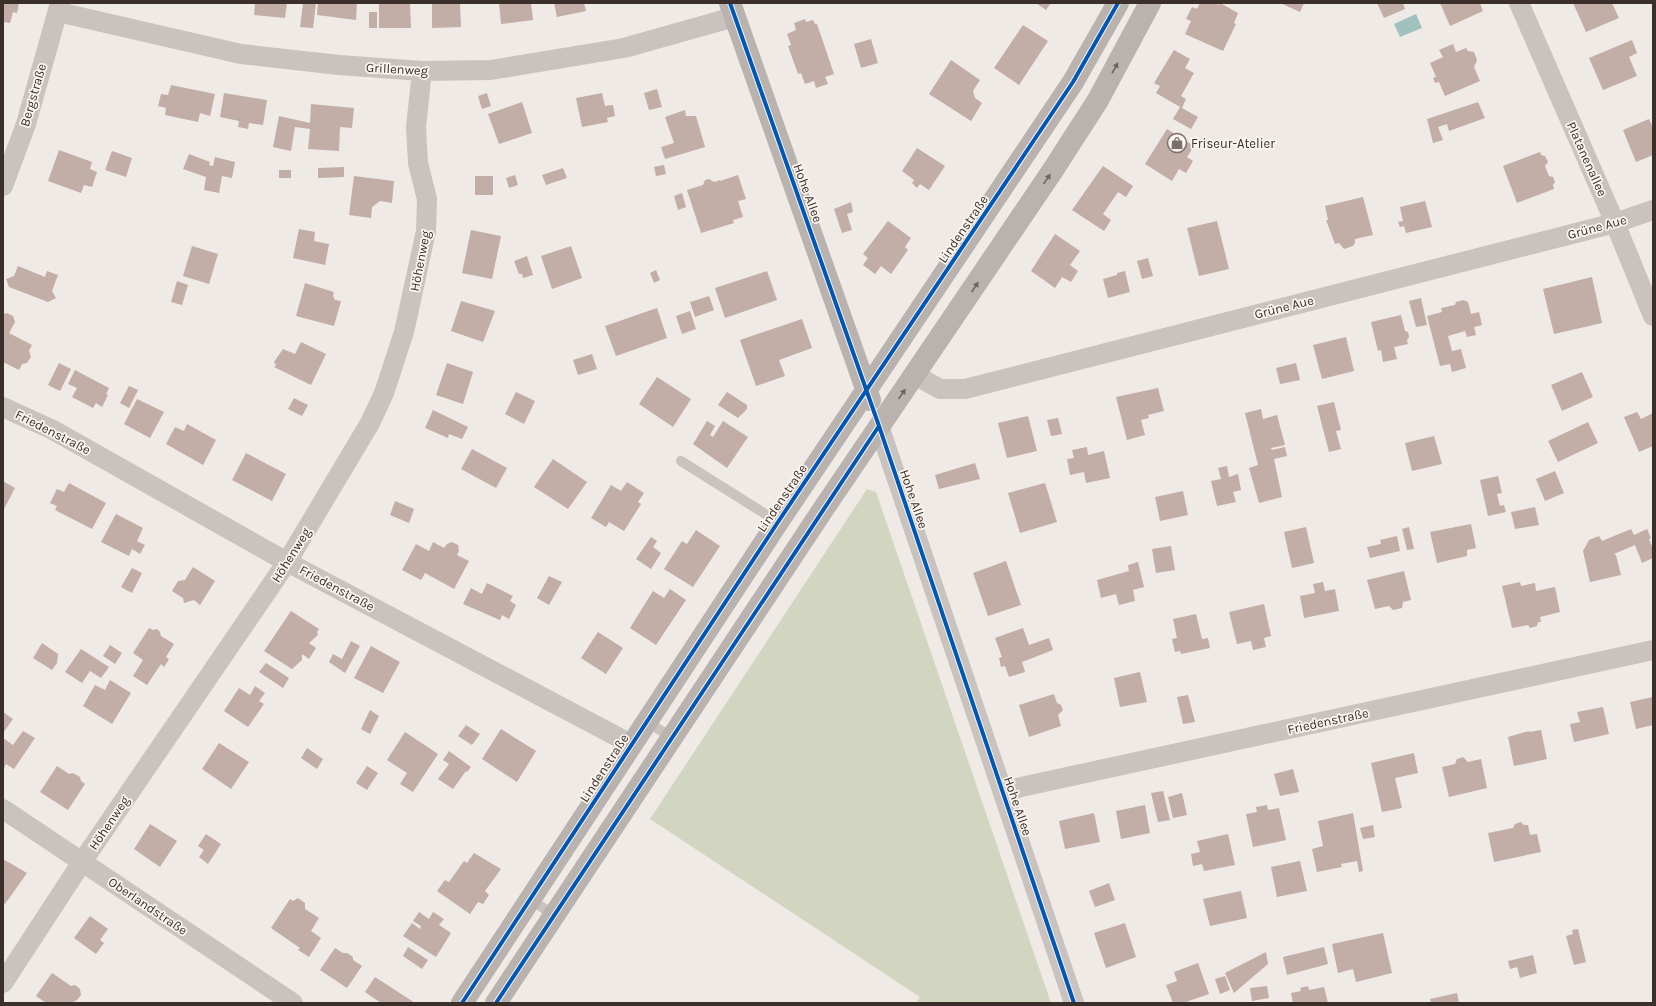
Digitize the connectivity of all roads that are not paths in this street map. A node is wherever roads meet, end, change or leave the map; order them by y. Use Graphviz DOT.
graph roads {
  1 [pos="1118,3"];
  2 [pos="1150,3"];
  3 [pos="1518,3"];
  4 [pos="59,8"];
  5 [pos="732,10"];
  6 [pos="422,71"];
  7 [pos="3,186"];
  8 [pos="1653,210"];
  9 [pos="1615,223"];
  10 [pos="1653,316"];
  11 [pos="915,375"];
  12 [pos="866,390"];
  13 [pos="3,407"];
  14 [pos="879,426"];
  15 [pos="681,461"];
  16 [pos="778,522"];
  17 [pos="287,562"];
  18 [pos="1653,650"];
  19 [pos="646,721"];
  20 [pos="671,737"];
  21 [pos="632,744"];
  22 [pos="1003,793"];
  23 [pos="3,809"];
  24 [pos="82,862"];
  25 [pos="531,900"];
  26 [pos="554,915"];
  27 [pos="3,983"];
  28 [pos="293,1003"];
  29 [pos="462,1003"];
  30 [pos="496,1003"];
  31 [pos="1074,1003"];
  1 -- 12 [label="street, Lindenstraße"];
  11 -- 2 [label="street, one-way"];
  3 -- 9 [label="street, Platanenallee"];
  4 -- 6 [label="street, Grillenweg"];
  4 -- 7 [label="street, Bergstraße"];
  5 -- 6 [label="street, Grillenweg"];
  5 -- 12 [label="street, Hohe Allee"];
  6 -- 17 [label="street, Höhenweg"];
  8 -- 9 [label="street, Grüne Aue"];
  9 -- 10 [label="street, Platanenallee"];
  9 -- 11 [label="street, Grüne Aue"];
  14 -- 11 [label="street, one-way"];
  12 -- 14 [label="street, Hohe Allee"];
  12 -- 16 [label="street, Lindenstraße"];
  13 -- 17 [label="street, Friedenstraße"];
  14 -- 20 [label="street"];
  14 -- 22 [label="street, Hohe Allee"];
  15 -- 16 [label="lane, Lindenstraße"];
  16 -- 19 [label="street, Lindenstraße"];
  17 -- 21 [label="street, Friedenstraße"];
  17 -- 24 [label="street, Höhenweg"];
  18 -- 22 [label="street, Friedenstraße"];
  19 -- 20 [label="lane"];
  19 -- 21 [label="street, Lindenstraße"];
  20 -- 26 [label="street"];
  21 -- 25 [label="street, Lindenstraße"];
  22 -- 31 [label="street, Hohe Allee"];
  23 -- 24 [label="street, Oberlandstraße"];
  24 -- 27 [label="street, Höhenweg"];
  24 -- 28 [label="street, Oberlandstraße"];
  25 -- 26 [label="lane"];
  25 -- 29 [label="street, Lindenstraße"];
  26 -- 30 [label="street"];
}
